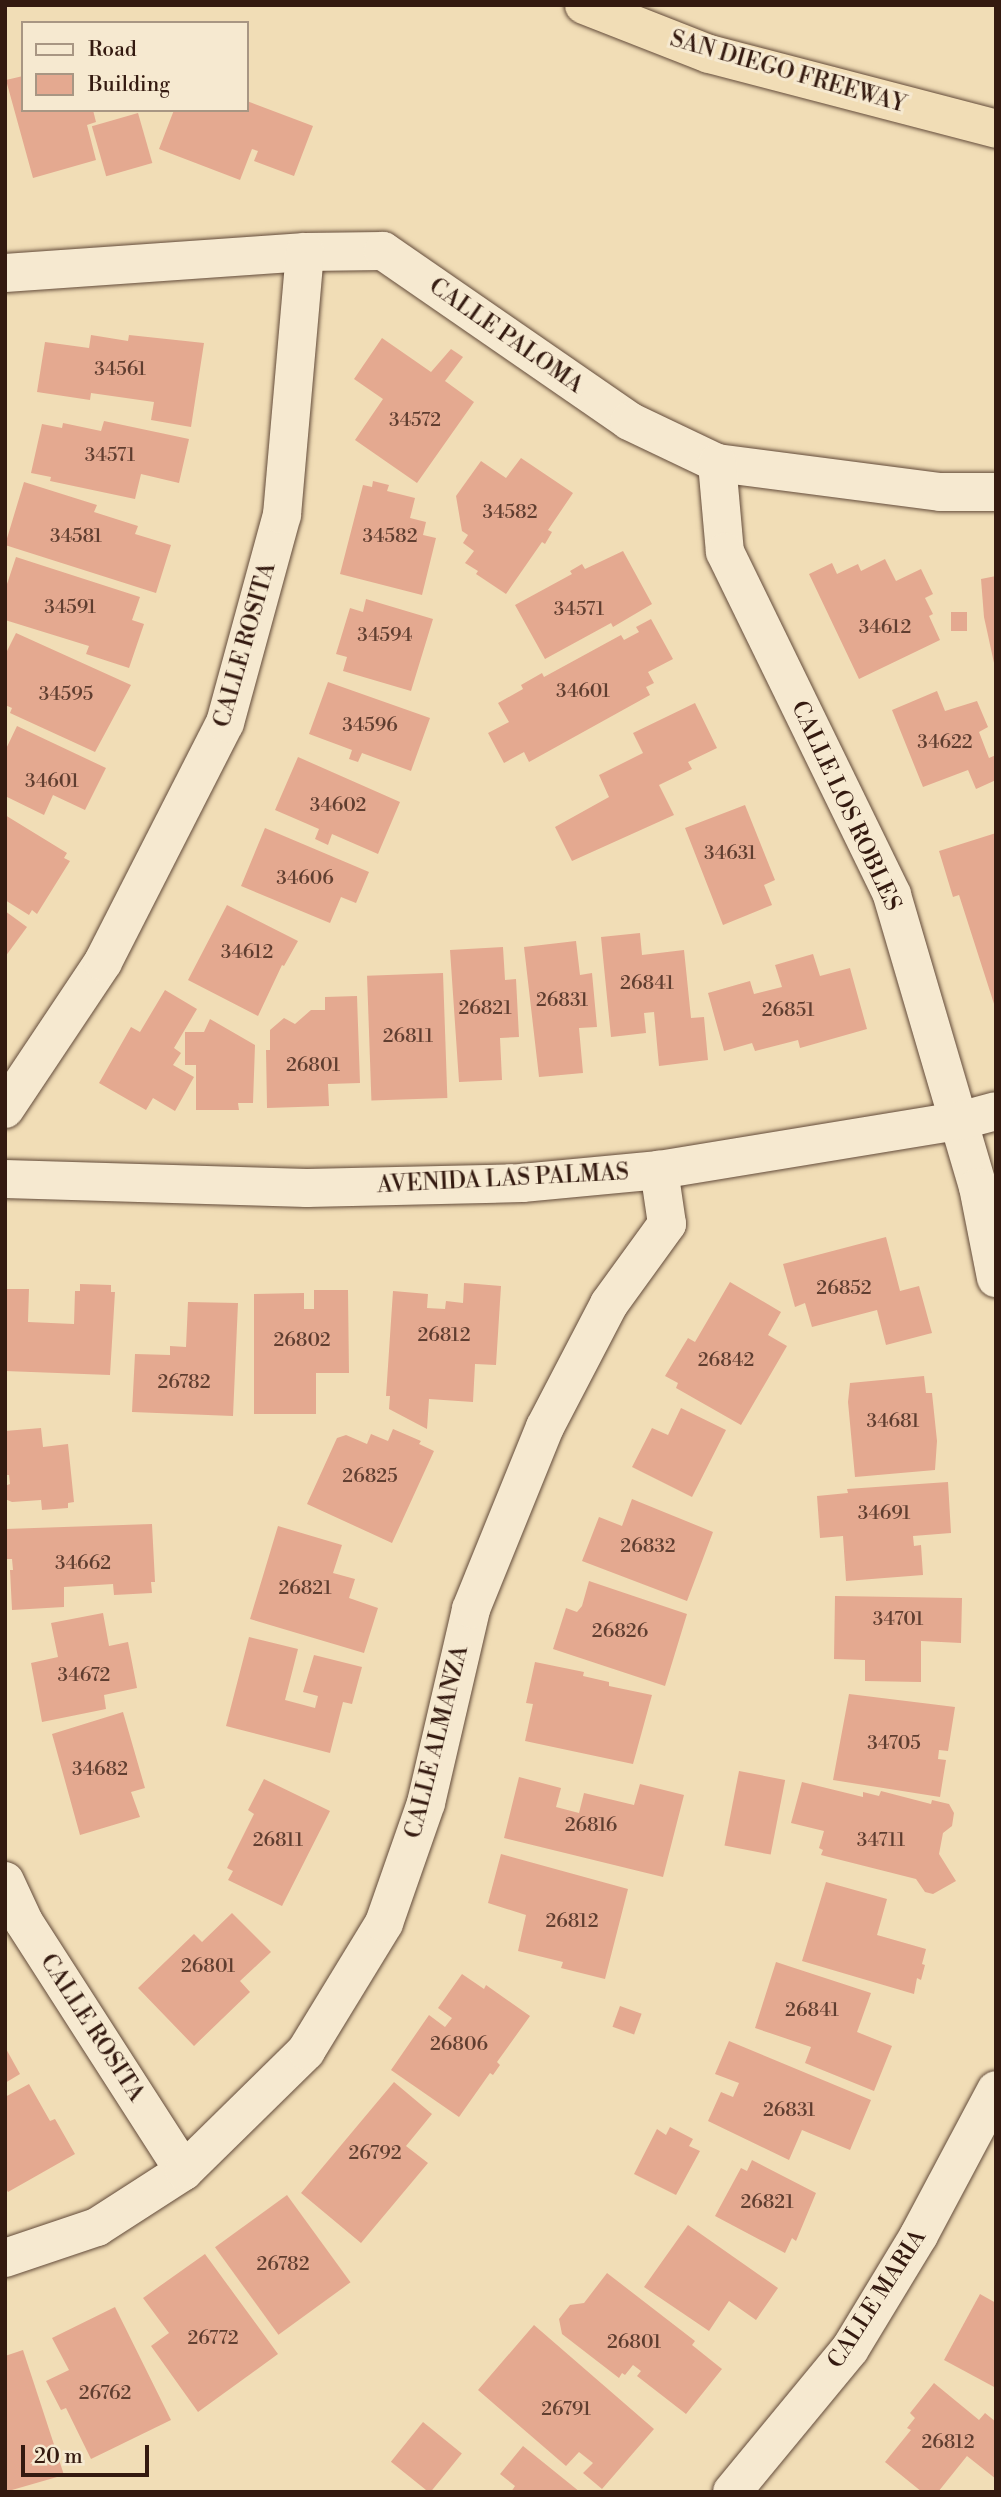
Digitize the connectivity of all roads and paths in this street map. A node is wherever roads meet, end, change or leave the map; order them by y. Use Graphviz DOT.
graph roads {
  1 [pos="584,5"];
  2 [pos="996,129"];
  3 [pos="305,252"];
  4 [pos="5,273"];
  5 [pos="717,463"];
  6 [pos="996,492"];
  7 [pos="5,1109"];
  8 [pos="996,1111"];
  9 [pos="959,1121"];
  10 [pos="659,1170"];
  11 [pos="5,1179"];
  12 [pos="996,1278"];
  13 [pos="5,1881"];
  14 [pos="996,2090"];
  15 [pos="184,2171"];
  16 [pos="5,2258"];
  17 [pos="733,2492"];
  1 -- 2 [label="highway, SAN DIEGO FREEWAY"];
  3 -- 4 [label="street, CALLE PALOMA"];
  3 -- 5 [label="street, CALLE PALOMA"];
  3 -- 7 [label="street, CALLE ROSITA"];
  5 -- 6 [label="street, CALLE PALOMA"];
  5 -- 9 [label="street, CALLE LOS ROBLES"];
  8 -- 9 [label="street, AVENIDA LAS PALMAS"];
  9 -- 10 [label="street, AVENIDA LAS PALMAS"];
  9 -- 12 [label="street, CALLE LOS ROBLES"];
  10 -- 11 [label="street, AVENIDA LAS PALMAS"];
  10 -- 15 [label="street, CALLE ALMANZA"];
  13 -- 15 [label="street, CALLE ROSITA"];
  14 -- 17 [label="street, CALLE MARIA"];
  15 -- 16 [label="street, CALLE ALMANZA"];
}
